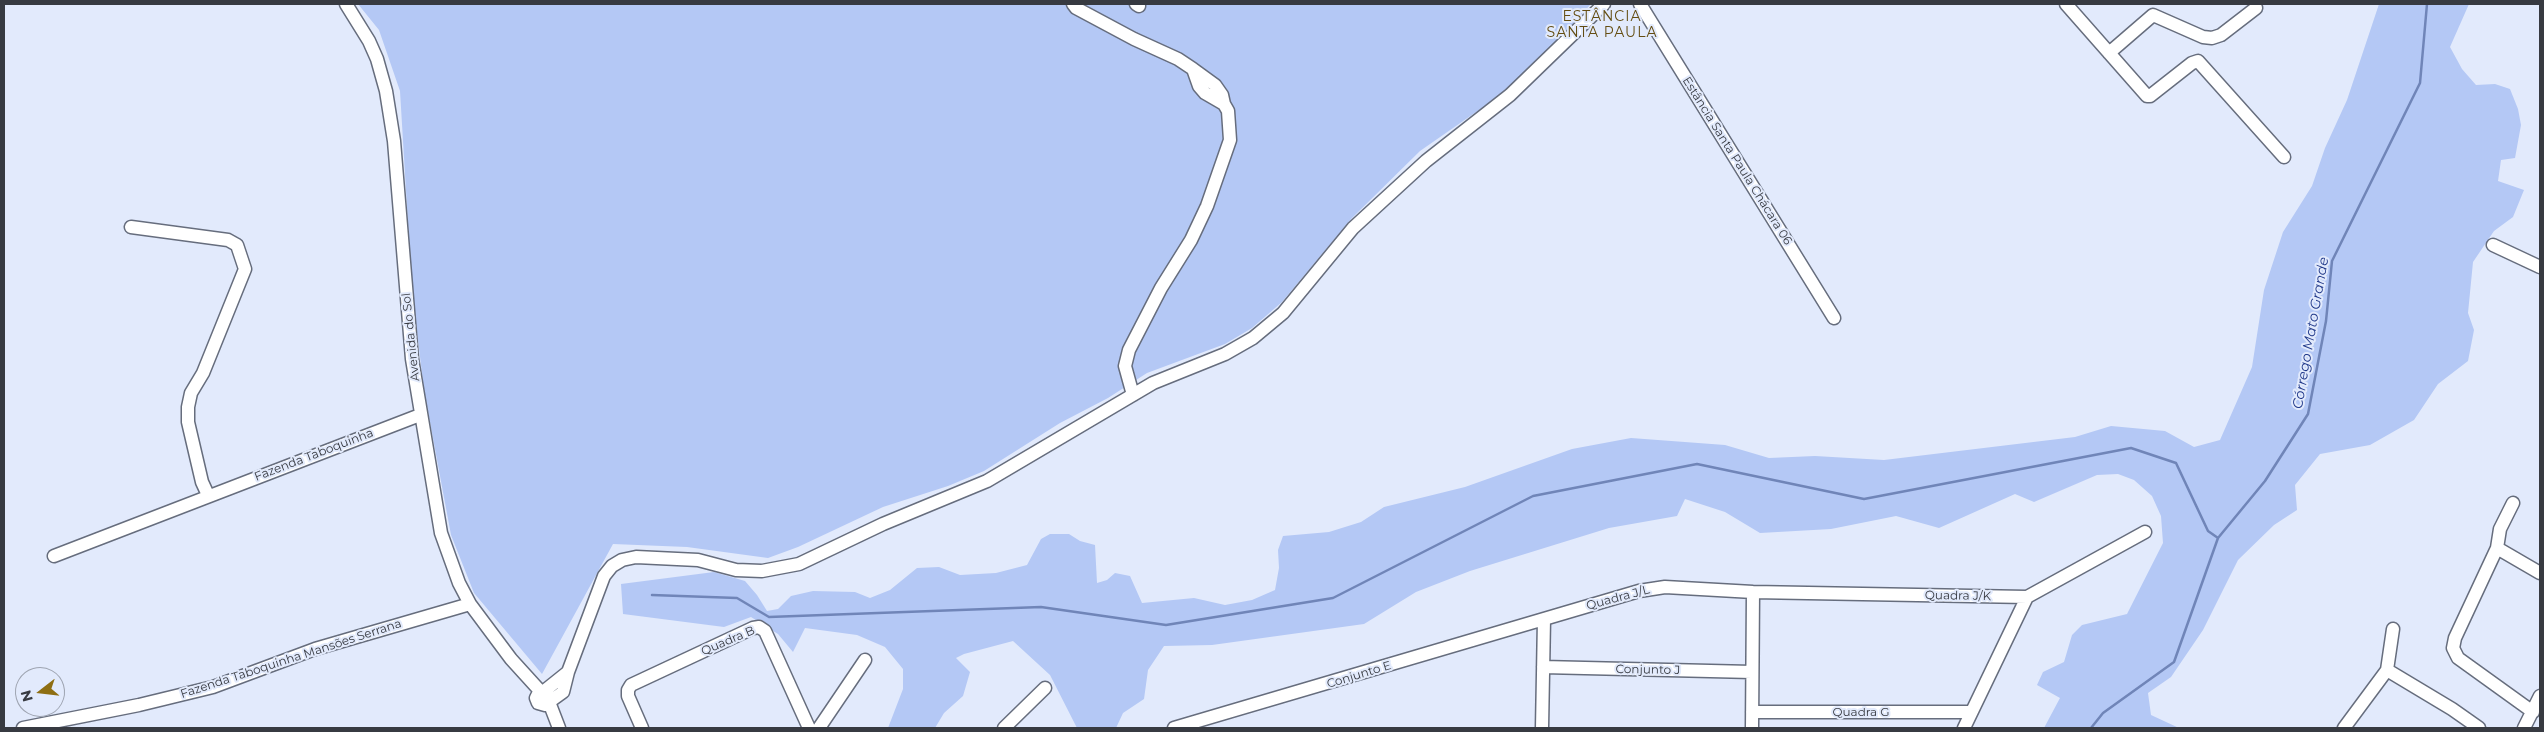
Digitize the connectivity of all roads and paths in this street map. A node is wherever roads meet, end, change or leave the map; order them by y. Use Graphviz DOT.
graph roads {
  1 [pos="346,4"];
  2 [pos="1073,4"];
  3 [pos="1604,4"];
  4 [pos="1640,4"];
  5 [pos="2066,4"];
  6 [pos="2256,8"];
  7 [pos="2155,9"];
  8 [pos="2109,53"];
  9 [pos="2284,157"];
  10 [pos="131,227"];
  11 [pos="2493,245"];
  12 [pos="2540,267"];
  13 [pos="1834,318"];
  14 [pos="1133,395"];
  15 [pos="420,415"];
  16 [pos="208,495"];
  17 [pos="2513,502"];
  18 [pos="2145,532"];
  19 [pos="2497,548"];
  20 [pos="54,556"];
  21 [pos="2540,573"];
  22 [pos="1753,592"];
  23 [pos="2027,597"];
  24 [pos="470,604"];
  25 [pos="1544,619"];
  26 [pos="2393,629"];
  27 [pos="865,660"];
  28 [pos="1544,668"];
  29 [pos="2387,670"];
  30 [pos="1752,672"];
  31 [pos="1045,688"];
  32 [pos="2540,696"];
  33 [pos="543,699"];
  34 [pos="1752,712"];
  35 [pos="1971,712"];
  36 [pos="2532,712"];
  37 [pos="558,726"];
  38 [pos="23,728"];
  39 [pos="642,728"];
  40 [pos="809,728"];
  41 [pos="819,728"];
  42 [pos="1004,728"];
  43 [pos="1174,728"];
  44 [pos="1542,728"];
  45 [pos="1752,728"];
  46 [pos="1964,728"];
  47 [pos="2344,728"];
  48 [pos="2479,728"];
  49 [pos="2524,728"];
  1 -- 15 [label="street, Avenida do Sol"];
  2 -- 14 [label="street"];
  3 -- 14 [label="street"];
  4 -- 13 [label="street, Estância Santa Paula Chácara 06"];
  5 -- 8 [label="street"];
  6 -- 7 [label="street"];
  7 -- 8 [label="street"];
  8 -- 9 [label="street"];
  10 -- 16 [label="street"];
  11 -- 12 [label="street"];
  14 -- 33 [label="street"];
  15 -- 16 [label="street, Fazenda Taboquinha"];
  15 -- 24 [label="street, Avenida do Sol"];
  16 -- 20 [label="street, Fazenda Taboquinha"];
  17 -- 19 [label="street"];
  18 -- 23 [label="street, Quadra J/K"];
  19 -- 21 [label="street"];
  19 -- 36 [label="street"];
  22 -- 23 [label="street, Quadra J/K"];
  22 -- 25 [label="street, Quadra J/L"];
  22 -- 30 [label="street"];
  23 -- 35 [label="street"];
  24 -- 33 [label="street, Avenida do Sol"];
  24 -- 38 [label="street, Fazenda Taboquinha Mansões Serrana"];
  25 -- 28 [label="street"];
  25 -- 43 [label="street, Conjunto E"];
  26 -- 29 [label="street"];
  27 -- 41 [label="street"];
  28 -- 30 [label="street, Conjunto J"];
  28 -- 44 [label="street"];
  29 -- 47 [label="street"];
  29 -- 48 [label="street"];
  30 -- 34 [label="street"];
  31 -- 42 [label="street"];
  32 -- 36 [label="street"];
  33 -- 37 [label="street, Avenida do Sol"];
  34 -- 35 [label="street, Quadra G"];
  34 -- 45 [label="street"];
  35 -- 46 [label="street"];
  36 -- 49 [label="street"];
  39 -- 40 [label="street, Quadra B"];
}
